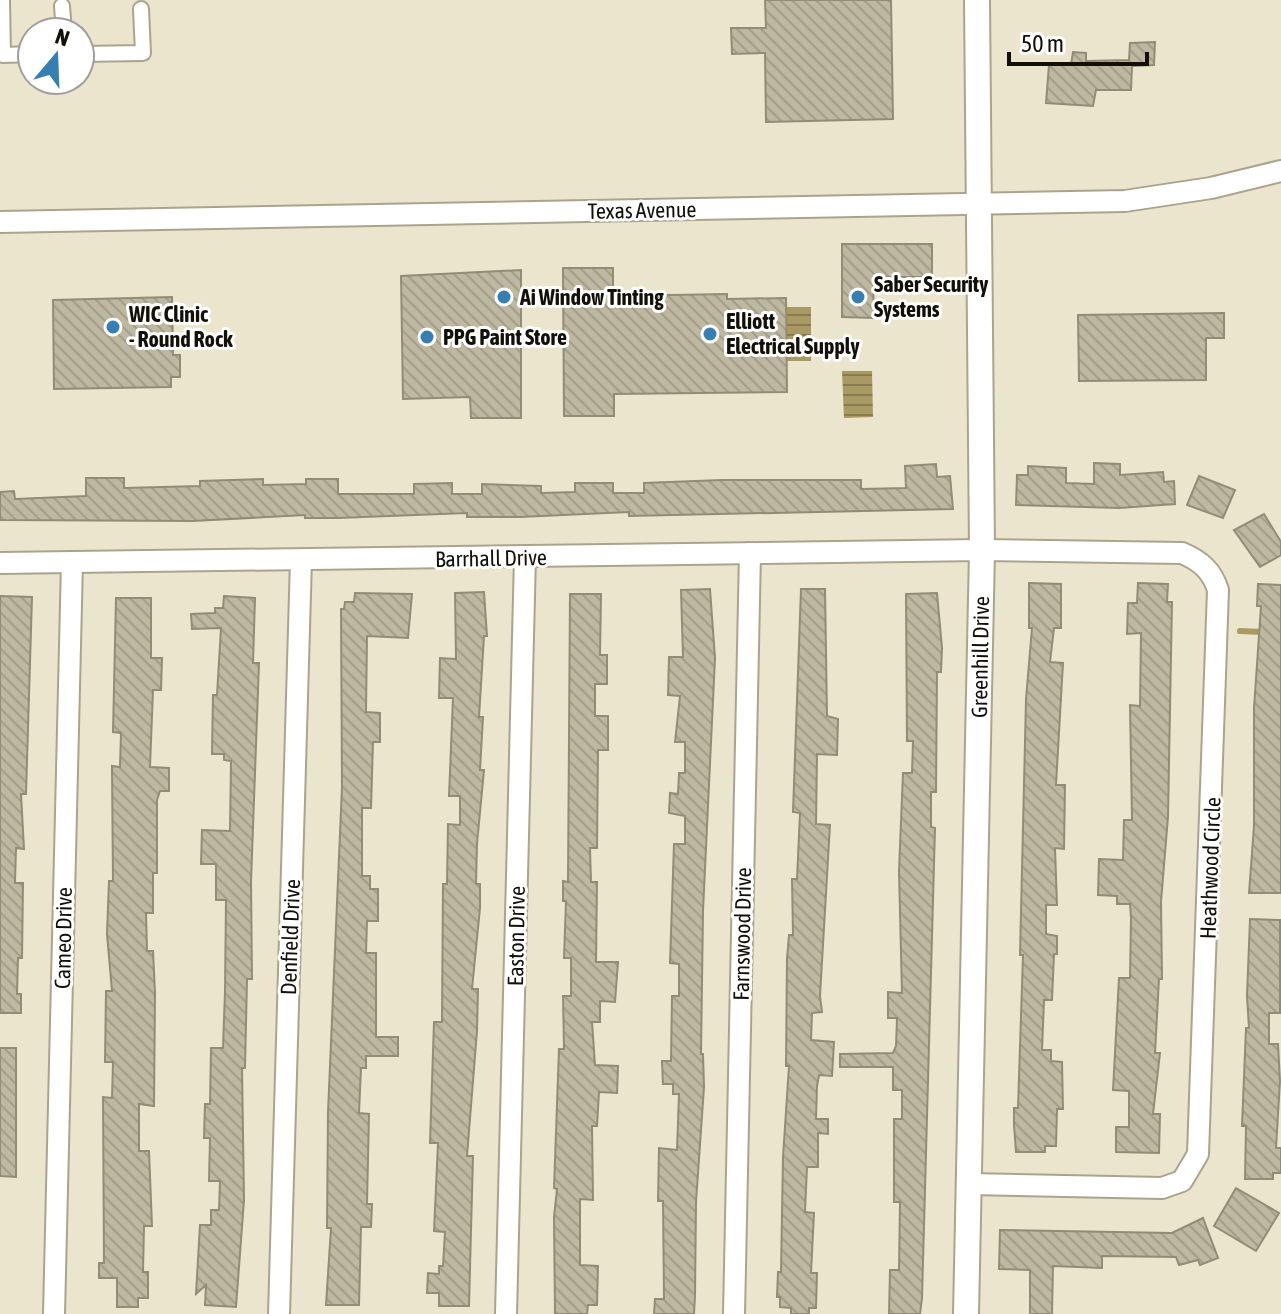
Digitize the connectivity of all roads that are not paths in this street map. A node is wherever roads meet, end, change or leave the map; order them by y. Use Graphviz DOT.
graph roads {
  1 [pos="2,0"];
  2 [pos="977,0"];
  3 [pos="62,6"];
  4 [pos="141,9"];
  5 [pos="63,16"];
  6 [pos="96,54"];
  7 [pos="16,55"];
  8 [pos="1281,171"];
  9 [pos="979,203"];
  10 [pos="0,222"];
  11 [pos="982,550"];
  12 [pos="750,553"];
  13 [pos="525,557"];
  14 [pos="301,560"];
  15 [pos="72,562"];
  16 [pos="0,563"];
  17 [pos="969,1184"];
  18 [pos="54,1314"];
  19 [pos="279,1314"];
  20 [pos="506,1314"];
  21 [pos="734,1314"];
  22 [pos="966,1314"];
  1 -- 7 [label="street"];
  2 -- 9 [label="street, Greenhill Drive"];
  3 -- 5 [label="street"];
  4 -- 6 [label="street"];
  8 -- 9 [label="street, Texas Avenue"];
  9 -- 10 [label="street, Texas Avenue"];
  9 -- 11 [label="street, Greenhill Drive"];
  11 -- 12 [label="street, Barrhall Drive"];
  11 -- 17 [label="street, Greenhill Drive"];
  11 -- 17 [label="street, Heathwood Circle"];
  12 -- 13 [label="street, Barrhall Drive"];
  12 -- 21 [label="street, Farnswood Drive"];
  13 -- 14 [label="street, Barrhall Drive"];
  13 -- 20 [label="street, Easton Drive"];
  14 -- 15 [label="street, Barrhall Drive"];
  14 -- 19 [label="street, Denfield Drive"];
  15 -- 16 [label="street, Barrhall Drive"];
  15 -- 18 [label="street, Cameo Drive"];
  17 -- 22 [label="street, Greenhill Drive"];
}
